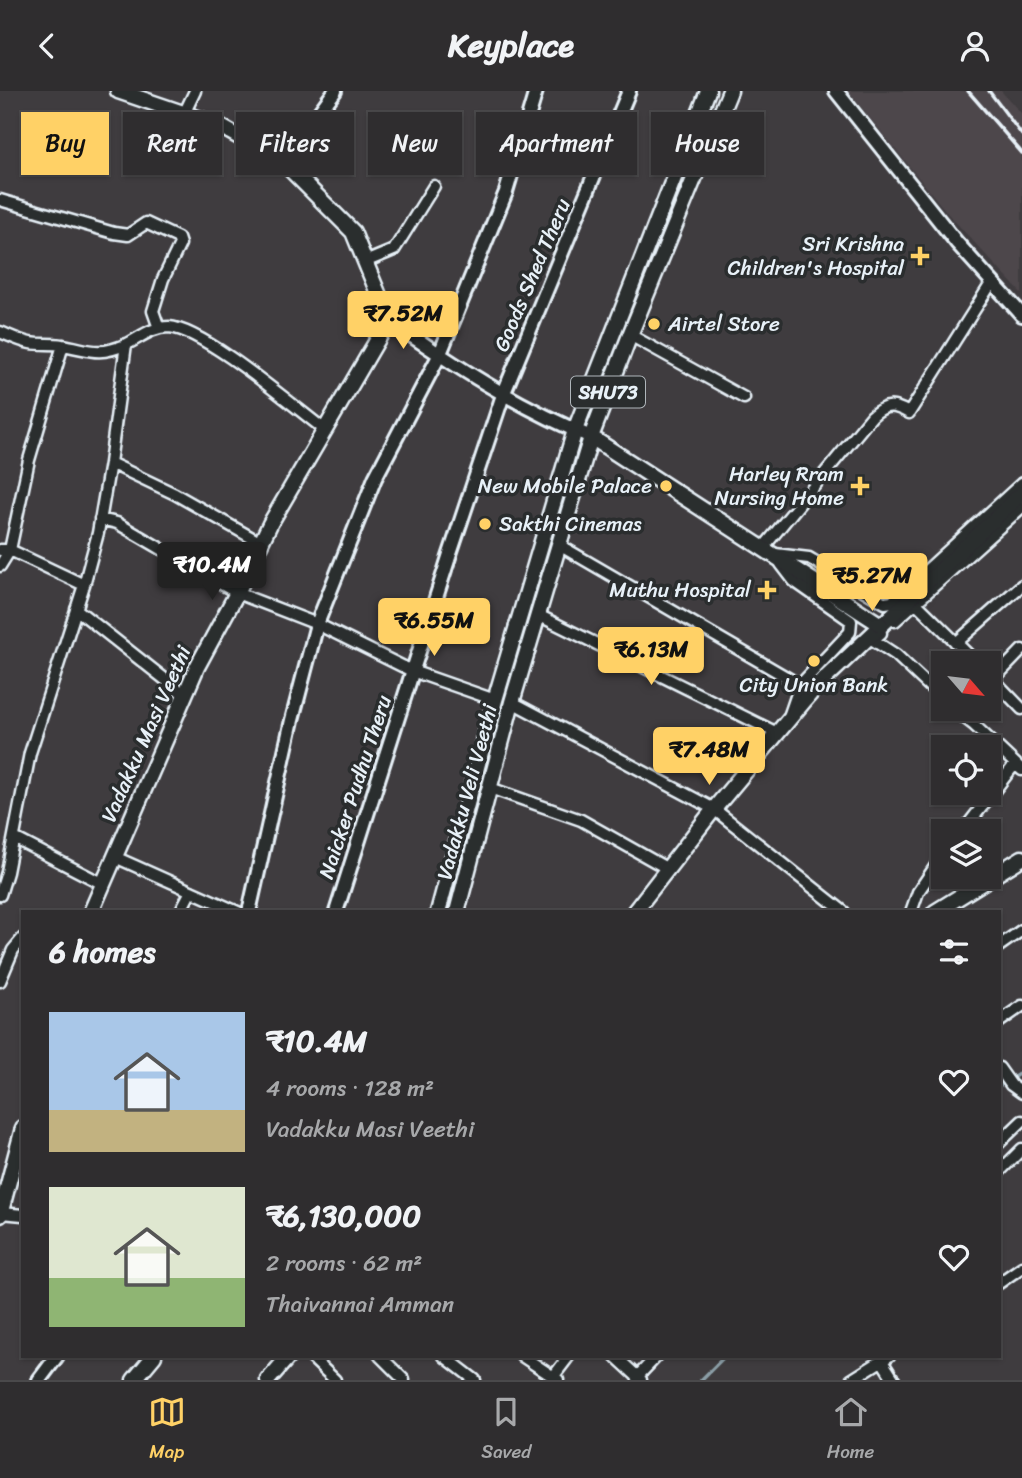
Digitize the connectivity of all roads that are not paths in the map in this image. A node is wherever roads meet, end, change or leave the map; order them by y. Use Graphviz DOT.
graph roads {
  1 [pos="118,91"];
  2 [pos="195,91"];
  3 [pos="335,91"];
  4 [pos="536,91"];
  5 [pos="629,91"];
  6 [pos="708,91"];
  7 [pos="730,91"];
  8 [pos="836,91"];
  9 [pos="178,112"];
  10 [pos="185,112"];
  11 [pos="320,112"];
  12 [pos="296,175"];
  13 [pos="434,186"];
  14 [pos="0,200"];
  15 [pos="365,262"];
  16 [pos="992,282"];
  17 [pos="1022,315"];
  18 [pos="389,320"];
  19 [pos="159,328"];
  20 [pos="0,332"];
  21 [pos="629,335"];
  22 [pos="126,344"];
  23 [pos="63,345"];
  24 [pos="439,355"];
  25 [pos="503,395"];
  26 [pos="744,398"];
  27 [pos="325,430"];
  28 [pos="575,430"];
  29 [pos="591,437"];
  30 [pos="110,463"];
  31 [pos="1022,483"];
  32 [pos="1022,492"];
  33 [pos="1021,509"];
  34 [pos="100,519"];
  35 [pos="261,544"];
  36 [pos="558,545"];
  37 [pos="5,550"];
  38 [pos="768,551"];
  39 [pos="0,566"];
  40 [pos="84,585"];
  41 [pos="1022,585"];
  42 [pos="237,593"];
  43 [pos="916,603"];
  44 [pos="76,609"];
  45 [pos="538,615"];
  46 [pos="317,624"];
  47 [pos="881,625"];
  48 [pos="957,642"];
  49 [pos="1022,650"];
  50 [pos="966,651"];
  51 [pos="1001,670"];
  52 [pos="412,671"];
  53 [pos="800,685"];
  54 [pos="931,688"];
  55 [pos="1001,690"];
  56 [pos="185,695"];
  57 [pos="495,700"];
  58 [pos="512,702"];
  59 [pos="1022,709"];
  60 [pos="787,721"];
  61 [pos="969,721"];
  62 [pos="777,733"];
  63 [pos="1019,767"];
  64 [pos="490,788"];
  65 [pos="714,809"];
  66 [pos="974,819"];
  67 [pos="14,838"];
  68 [pos="115,857"];
  69 [pos="1022,858"];
  70 [pos="668,869"];
  71 [pos="931,873"];
  72 [pos="103,884"];
  73 [pos="191,891"];
  74 [pos="0,895"];
  75 [pos="91,910"];
  76 [pos="181,910"];
  77 [pos="234,910"];
  78 [pos="249,910"];
  79 [pos="337,910"];
  80 [pos="439,910"];
  81 [pos="461,910"];
  82 [pos="636,910"];
  83 [pos="841,910"];
  84 [pos="912,910"];
  85 [pos="938,910"];
  86 [pos="1022,930"];
  87 [pos="21,940"];
  88 [pos="1001,945"];
  89 [pos="0,981"];
  90 [pos="1022,1006"];
  91 [pos="1001,1021"];
  92 [pos="1005,1076"];
  93 [pos="1022,1093"];
  94 [pos="1022,1121"];
  95 [pos="21,1135"];
  96 [pos="1001,1141"];
  97 [pos="1022,1149"];
  98 [pos="1001,1170"];
  99 [pos="3,1196"];
  100 [pos="0,1214"];
  101 [pos="21,1216"];
  102 [pos="1022,1266"];
  103 [pos="1001,1282"];
  104 [pos="56,1358"];
  105 [pos="151,1358"];
  106 [pos="287,1358"];
  107 [pos="312,1358"];
  108 [pos="382,1358"];
  109 [pos="447,1358"];
  110 [pos="525,1358"];
  111 [pos="568,1358"];
  112 [pos="617,1358"];
  113 [pos="655,1358"];
  114 [pos="886,1359"];
  115 [pos="639,1378"];
  116 [pos="556,1379"];
  117 [pos="39,1380"];
  118 [pos="134,1380"];
  119 [pos="268,1380"];
  120 [pos="335,1380"];
  121 [pos="404,1380"];
  122 [pos="475,1380"];
  123 [pos="852,1380"];
  124 [pos="894,1380"];
  1 -- 9 [label="main road"];
  2 -- 10 [label="street"];
  3 -- 11 [label="street"];
  4 -- 24 [label="street"];
  5 -- 25 [label="street, Goods Shed Theru"];
  6 -- 28 [label="main road, Vadakku Veli Veethi / SHU73"];
  7 -- 21 [label="main road, Vadakku Veli Veethi / SHU73"];
  8 -- 16 [label="street"];
  12 -- 15 [label="main road"];
  13 -- 15 [label="street"];
  14 -- 19 [label="street"];
  15 -- 18 [label="main road"];
  16 -- 17 [label="street"];
  16 -- 38 [label="street"];
  18 -- 24 [label="street"];
  18 -- 27 [label="main road, Vadakku Masi Veethi"];
  19 -- 22 [label="street"];
  19 -- 27 [label="street"];
  20 -- 23 [label="street"];
  21 -- 26 [label="street"];
  21 -- 29 [label="main road, Vadakku Veli Veethi / SHU73"];
  22 -- 23 [label="street"];
  22 -- 30 [label="street"];
  23 -- 37 [label="street"];
  24 -- 25 [label="street"];
  24 -- 46 [label="street"];
  25 -- 28 [label="street"];
  25 -- 52 [label="street, Naicker Pudhu Theru"];
  27 -- 35 [label="main road, Vadakku Masi Veethi"];
  28 -- 29 [label="street"];
  28 -- 57 [label="main road, Vadakku Veli Veethi / SHU73"];
  29 -- 36 [label="main road, Vadakku Veli Veethi / SHU73"];
  29 -- 38 [label="main road"];
  30 -- 34 [label="street"];
  30 -- 35 [label="street"];
  31 -- 38 [label="street"];
  32 -- 47 [label="main road"];
  33 -- 43 [label="street"];
  34 -- 40 [label="street"];
  34 -- 42 [label="street"];
  35 -- 42 [label="main road, Vadakku Masi Veethi"];
  36 -- 45 [label="main road, Vadakku Veli Veethi / SHU73"];
  36 -- 53 [label="street"];
  37 -- 39 [label="street"];
  37 -- 40 [label="street"];
  38 -- 47 [label="main road"];
  38 -- 53 [label="street"];
  40 -- 44 [label="street"];
  41 -- 48 [label="street"];
  42 -- 46 [label="street"];
  42 -- 56 [label="main road, Vadakku Masi Veethi"];
  43 -- 48 [label="street"];
  43 -- 54 [label="street"];
  44 -- 56 [label="street"];
  44 -- 67 [label="street"];
  45 -- 58 [label="main road, Vadakku Veli Veethi / SHU73"];
  45 -- 62 [label="street"];
  46 -- 52 [label="street"];
  46 -- 78 [label="street"];
  47 -- 60 [label="main road"];
  48 -- 50 [label="street"];
  49 -- 51 [label="street"];
  52 -- 57 [label="street"];
  52 -- 79 [label="street, Naicker Pudhu Theru"];
  53 -- 60 [label="street"];
  55 -- 59 [label="street"];
  56 -- 68 [label="main road, Vadakku Masi Veethi"];
  57 -- 80 [label="main road, Vadakku Veli Veethi / SHU73"];
  58 -- 64 [label="main road, Vadakku Veli Veethi / SHU73"];
  58 -- 65 [label="street"];
  60 -- 62 [label="main road"];
  61 -- 63 [label="street"];
  62 -- 65 [label="main road"];
  63 -- 66 [label="street"];
  64 -- 70 [label="street"];
  64 -- 81 [label="main road, Vadakku Veli Veethi / SHU73"];
  65 -- 70 [label="main road"];
  65 -- 83 [label="street"];
  67 -- 72 [label="street"];
  67 -- 74 [label="street"];
  68 -- 72 [label="main road, Vadakku Masi Veethi"];
  68 -- 73 [label="street"];
  69 -- 85 [label="main road"];
  70 -- 82 [label="main road"];
  71 -- 84 [label="street"];
  72 -- 75 [label="main road, Vadakku Masi Veethi"];
  73 -- 76 [label="street"];
  73 -- 77 [label="street"];
  86 -- 88 [label="street"];
  87 -- 89 [label="street"];
  90 -- 91 [label="street"];
  92 -- 93 [label="street"];
  94 -- 96 [label="street"];
  95 -- 99 [label="main road"];
  97 -- 98 [label="street"];
  99 -- 100 [label="main road"];
  100 -- 101 [label="street"];
  102 -- 103 [label="street"];
  104 -- 117 [label="street"];
  105 -- 118 [label="main road"];
  106 -- 119 [label="main road"];
  107 -- 120 [label="street"];
  108 -- 121 [label="street"];
  109 -- 122 [label="street"];
  110 -- 116 [label="street"];
  111 -- 116 [label="street"];
  112 -- 115 [label="street"];
  113 -- 115 [label="street"];
  114 -- 123 [label="street"];
  114 -- 124 [label="street"];
}
